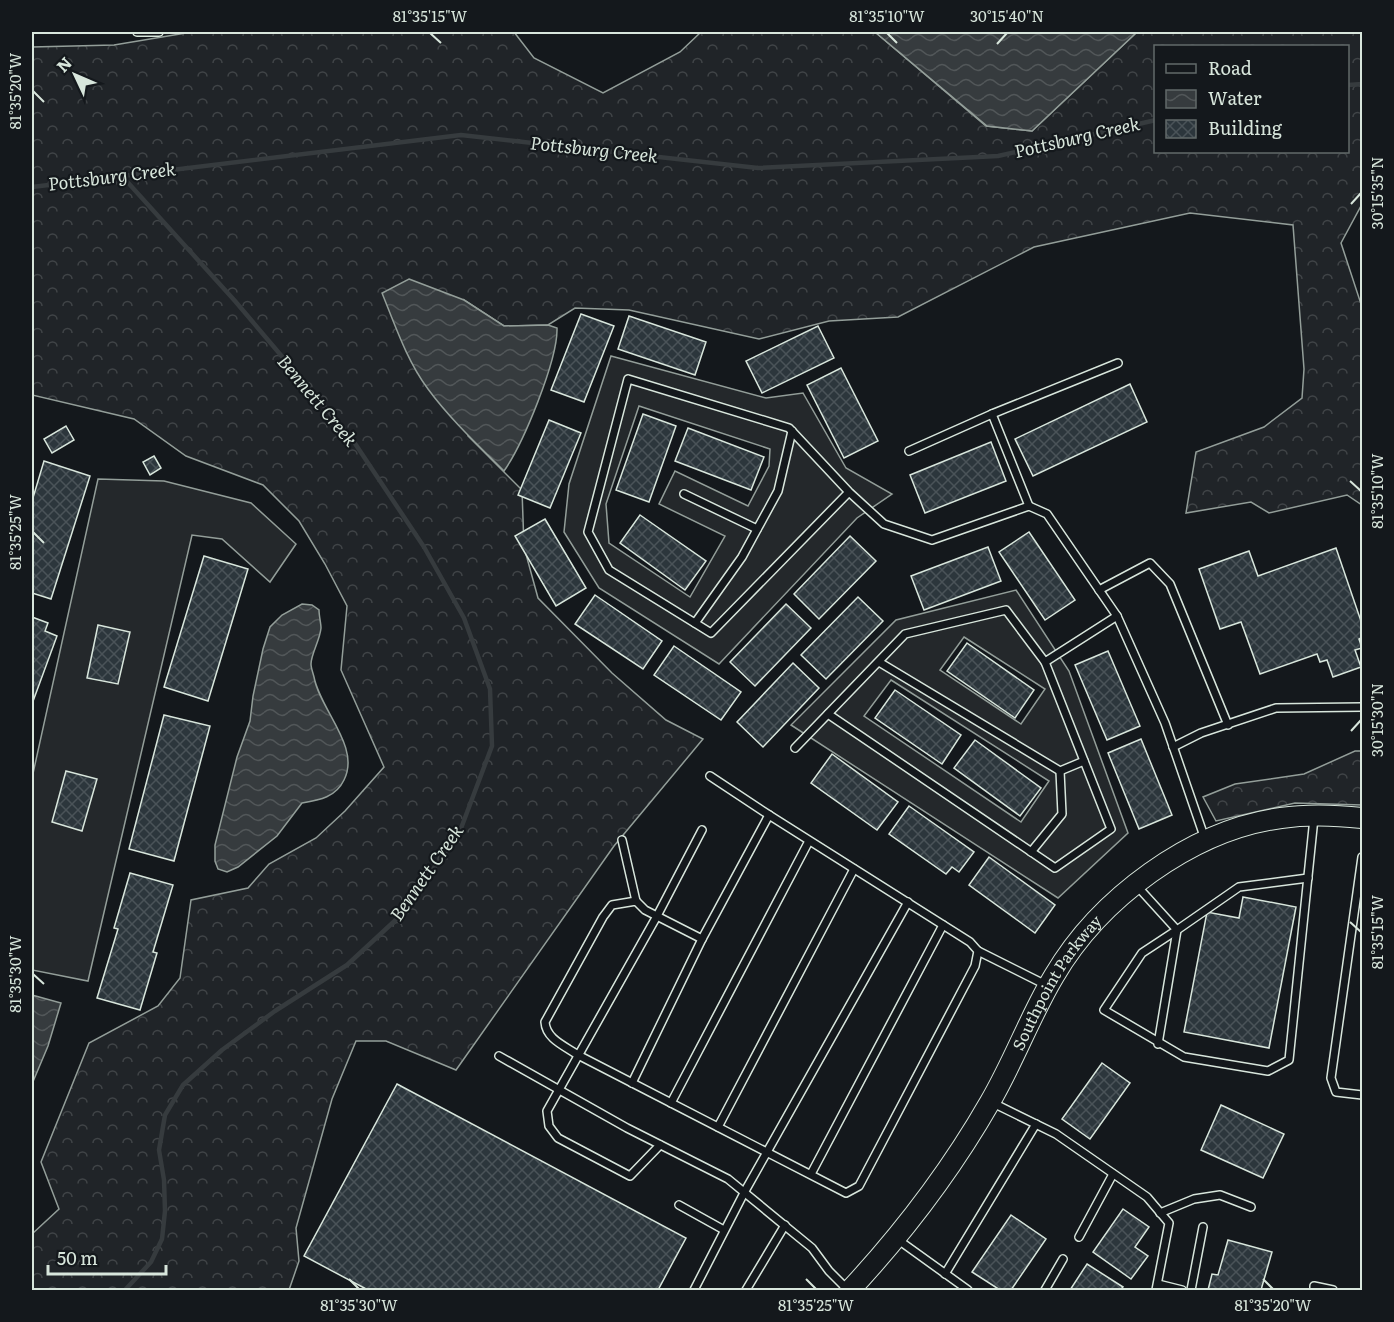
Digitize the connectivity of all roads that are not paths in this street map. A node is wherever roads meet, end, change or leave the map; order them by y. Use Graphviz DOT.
graph roads {
  1 [pos="137,32"];
  2 [pos="159,32"];
  3 [pos="1118,363"];
  4 [pos="992,414"];
  5 [pos="792,431"];
  6 [pos="909,451"];
  7 [pos="849,492"];
  8 [pos="684,494"];
  9 [pos="1029,506"];
  10 [pos="757,529"];
  11 [pos="1099,590"];
  12 [pos="1117,616"];
  13 [pos="695,623"];
  14 [pos="879,662"];
  15 [pos="1045,662"];
  16 [pos="1362,707"];
  17 [pos="828,714"];
  18 [pos="1228,725"];
  19 [pos="1173,747"];
  20 [pos="795,748"];
  21 [pos="1084,761"];
  22 [pos="1060,771"];
  23 [pos="710,776"];
  24 [pos="769,814"];
  25 [pos="1314,815"];
  26 [pos="1362,818"];
  27 [pos="702,830"];
  28 [pos="1205,839"];
  29 [pos="622,840"];
  30 [pos="809,841"];
  31 [pos="1031,852"];
  32 [pos="1362,857"];
  33 [pos="854,869"];
  34 [pos="1308,878"];
  35 [pos="1361,878"];
  36 [pos="1135,884"];
  37 [pos="636,901"];
  38 [pos="908,902"];
  39 [pos="657,916"];
  40 [pos="943,925"];
  41 [pos="1177,930"];
  42 [pos="702,939"];
  43 [pos="978,951"];
  44 [pos="1048,987"];
  45 [pos="1158,1044"];
  46 [pos="578,1055"];
  47 [pos="499,1056"];
  48 [pos="632,1083"];
  49 [pos="559,1090"];
  50 [pos="1362,1095"];
  51 [pos="990,1102"];
  52 [pos="671,1103"];
  53 [pos="1036,1124"];
  54 [pos="718,1127"];
  55 [pos="660,1145"];
  56 [pos="767,1151"];
  57 [pos="811,1174"];
  58 [pos="1113,1174"];
  59 [pos="745,1191"];
  60 [pos="679,1205"];
  61 [pos="1251,1207"];
  62 [pos="1160,1213"];
  63 [pos="785,1225"];
  64 [pos="1203,1227"];
  65 [pos="724,1230"];
  66 [pos="1079,1237"];
  67 [pos="896,1239"];
  68 [pos="1063,1259"];
  69 [pos="945,1274"];
  70 [pos="1157,1287"];
  71 [pos="693,1290"];
  72 [pos="746,1290"];
  73 [pos="849,1290"];
  74 [pos="968,1290"];
  75 [pos="1045,1290"];
  76 [pos="1182,1290"];
  77 [pos="1191,1290"];
  78 [pos="1314,1290"];
  79 [pos="1333,1290"];
  1 -- 2 [label="lane"];
  3 -- 4 [label="lane"];
  4 -- 6 [label="lane"];
  4 -- 9 [label="lane"];
  5 -- 7 [label="lane"];
  5 -- 10 [label="lane"];
  5 -- 13 [label="lane"];
  7 -- 9 [label="lane"];
  7 -- 13 [label="lane"];
  8 -- 10 [label="lane"];
  9 -- 11 [label="lane"];
  10 -- 13 [label="lane"];
  11 -- 12 [label="lane"];
  11 -- 18 [label="lane"];
  12 -- 15 [label="lane"];
  12 -- 19 [label="lane"];
  14 -- 15 [label="lane"];
  14 -- 17 [label="lane"];
  14 -- 22 [label="lane"];
  15 -- 21 [label="lane"];
  16 -- 18 [label="lane"];
  17 -- 20 [label="lane"];
  17 -- 31 [label="lane"];
  18 -- 19 [label="lane"];
  19 -- 28 [label="lane"];
  21 -- 22 [label="lane"];
  21 -- 31 [label="lane"];
  22 -- 31 [label="lane"];
  23 -- 24 [label="lane"];
  24 -- 30 [label="lane"];
  24 -- 42 [label="lane"];
  25 -- 26 [label="main road, Southpoint Parkway"];
  25 -- 28 [label="main road, Southpoint Parkway"];
  25 -- 34 [label="lane"];
  27 -- 39 [label="lane"];
  28 -- 36 [label="main road, Southpoint Parkway"];
  29 -- 37 [label="lane"];
  30 -- 33 [label="lane"];
  30 -- 52 [label="lane"];
  32 -- 35 [label="lane"];
  33 -- 38 [label="lane"];
  33 -- 54 [label="lane"];
  34 -- 41 [label="lane"];
  34 -- 45 [label="lane"];
  35 -- 50 [label="lane"];
  36 -- 41 [label="lane"];
  36 -- 44 [label="main road, Southpoint Parkway"];
  37 -- 39 [label="lane"];
  37 -- 46 [label="lane"];
  38 -- 40 [label="lane"];
  38 -- 56 [label="lane"];
  39 -- 42 [label="lane"];
  39 -- 46 [label="lane"];
  40 -- 43 [label="lane"];
  40 -- 57 [label="lane"];
  41 -- 45 [label="lane"];
  41 -- 45 [label="lane"];
  42 -- 48 [label="lane"];
  43 -- 44 [label="lane"];
  43 -- 57 [label="lane"];
  44 -- 51 [label="main road, Southpoint Parkway"];
  46 -- 48 [label="lane"];
  46 -- 49 [label="lane"];
  47 -- 49 [label="lane"];
  48 -- 52 [label="lane"];
  49 -- 55 [label="lane"];
  49 -- 55 [label="lane"];
  51 -- 53 [label="lane"];
  51 -- 67 [label="main road, Southpoint Parkway"];
  52 -- 54 [label="lane"];
  53 -- 58 [label="lane"];
  53 -- 69 [label="lane"];
  54 -- 56 [label="lane"];
  55 -- 59 [label="lane"];
  56 -- 57 [label="lane"];
  56 -- 59 [label="lane"];
  58 -- 62 [label="lane"];
  58 -- 66 [label="lane"];
  59 -- 63 [label="lane"];
  59 -- 65 [label="lane"];
  60 -- 65 [label="lane"];
  61 -- 62 [label="lane"];
  62 -- 70 [label="lane"];
  63 -- 72 [label="lane"];
  63 -- 73 [label="lane"];
  64 -- 77 [label="lane"];
  65 -- 71 [label="lane"];
  67 -- 69 [label="lane"];
  67 -- 73 [label="main road, Southpoint Parkway"];
  68 -- 75 [label="lane"];
  69 -- 74 [label="lane"];
  70 -- 76 [label="lane"];
  78 -- 79 [label="lane"];
}
